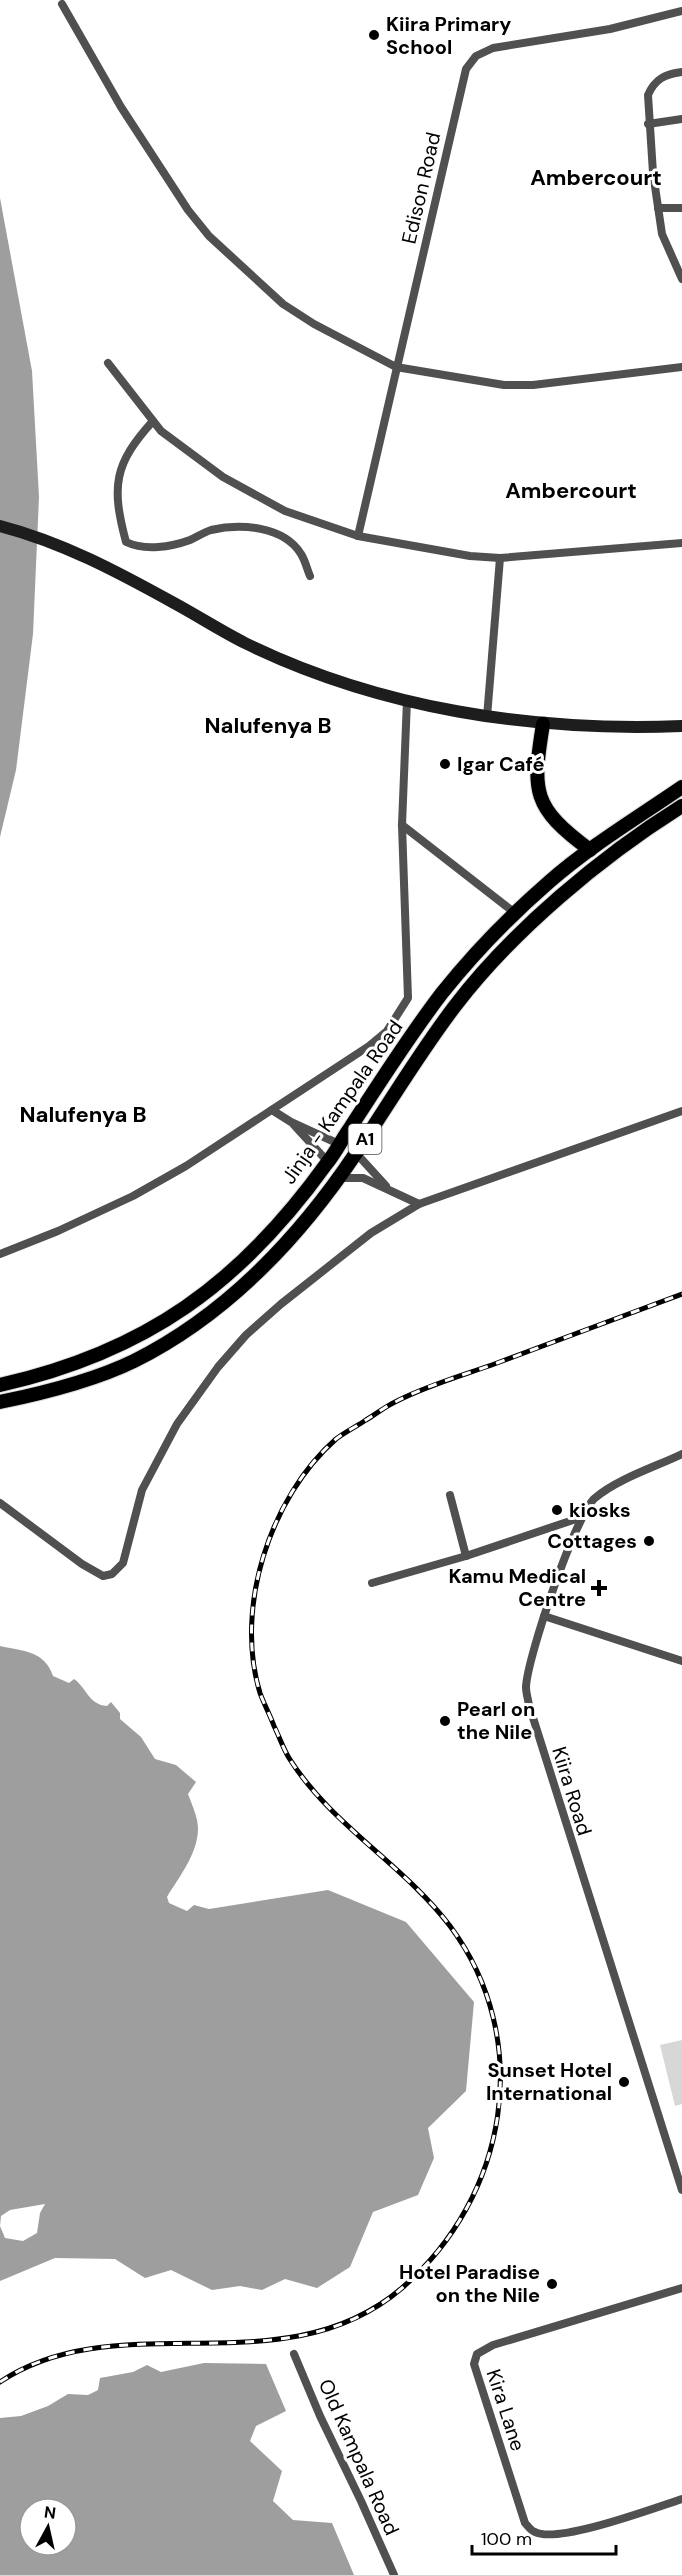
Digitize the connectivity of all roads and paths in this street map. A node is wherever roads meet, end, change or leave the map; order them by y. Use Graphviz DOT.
graph roads {
  1 [pos="62,4"];
  2 [pos="682,11"];
  3 [pos="682,72"];
  4 [pos="682,119"];
  5 [pos="648,124"];
  6 [pos="658,208"];
  7 [pos="682,208"];
  8 [pos="682,279"];
  9 [pos="108,363"];
  10 [pos="396,367"];
  11 [pos="682,367"];
  12 [pos="153,421"];
  13 [pos="0,526"];
  14 [pos="358,536"];
  15 [pos="682,543"];
  16 [pos="500,558"];
  17 [pos="310,576"];
  18 [pos="407,700"];
  19 [pos="487,717"];
  20 [pos="543,724"];
  21 [pos="682,726"];
  22 [pos="682,787"];
  23 [pos="682,807"];
  24 [pos="402,825"];
  25 [pos="590,850"];
  26 [pos="515,914"];
  27 [pos="272,1110"];
  28 [pos="682,1111"];
  29 [pos="291,1122"];
  30 [pos="339,1144"];
  31 [pos="356,1153"];
  32 [pos="328,1162"];
  33 [pos="338,1178"];
  34 [pos="390,1191"];
  35 [pos="419,1204"];
  36 [pos="0,1254"];
  37 [pos="0,1385"];
  38 [pos="0,1402"];
  39 [pos="682,1454"];
  40 [pos="450,1495"];
  41 [pos="0,1503"];
  42 [pos="582,1517"];
  43 [pos="466,1556"];
  44 [pos="372,1583"];
  45 [pos="544,1616"];
  46 [pos="682,1661"];
  47 [pos="682,2190"];
  48 [pos="682,2288"];
  49 [pos="294,2354"];
  50 [pos="682,2499"];
  51 [pos="394,2575"];
  1 -- 10 [label="street"];
  2 -- 10 [label="street, Edison Road"];
  3 -- 5 [label="street"];
  4 -- 5 [label="street"];
  5 -- 6 [label="street"];
  6 -- 7 [label="street"];
  6 -- 8 [label="street"];
  9 -- 12 [label="street"];
  10 -- 11 [label="street"];
  10 -- 14 [label="street, Edison Road"];
  12 -- 14 [label="street"];
  12 -- 17 [label="street"];
  13 -- 18 [label="main road"];
  14 -- 16 [label="street"];
  15 -- 16 [label="street"];
  16 -- 19 [label="street"];
  18 -- 19 [label="main road"];
  18 -- 24 [label="street"];
  19 -- 20 [label="main road"];
  20 -- 21 [label="main road"];
  20 -- 25 [label="highway"];
  22 -- 25 [label="highway, Jinja - Kampala Road / A1"];
  23 -- 31 [label="highway, Jinja - Kampala Road / A1"];
  24 -- 26 [label="street"];
  24 -- 27 [label="street"];
  25 -- 26 [label="highway, Jinja - Kampala Road / A1"];
  26 -- 30 [label="highway, Jinja - Kampala Road / A1"];
  27 -- 29 [label="street"];
  27 -- 36 [label="street"];
  28 -- 35 [label="street"];
  29 -- 30 [label="street"];
  29 -- 32 [label="street"];
  30 -- 32 [label="highway, Jinja - Kampala Road / A1"];
  31 -- 33 [label="highway, Jinja - Kampala Road / A1"];
  31 -- 34 [label="street"];
  32 -- 37 [label="highway, Jinja - Kampala Road / A1"];
  33 -- 34 [label="street"];
  33 -- 38 [label="highway, Jinja - Kampala Road / A1"];
  34 -- 35 [label="street"];
  35 -- 41 [label="street"];
  39 -- 42 [label="street, Kiira Road"];
  40 -- 43 [label="street"];
  42 -- 43 [label="street"];
  42 -- 45 [label="street, Kiira Road"];
  43 -- 44 [label="street"];
  45 -- 46 [label="street"];
  45 -- 47 [label="street, Kiira Road"];
  48 -- 50 [label="street, Kira Lane"];
  49 -- 51 [label="street, Old Kampala Road"];
}
